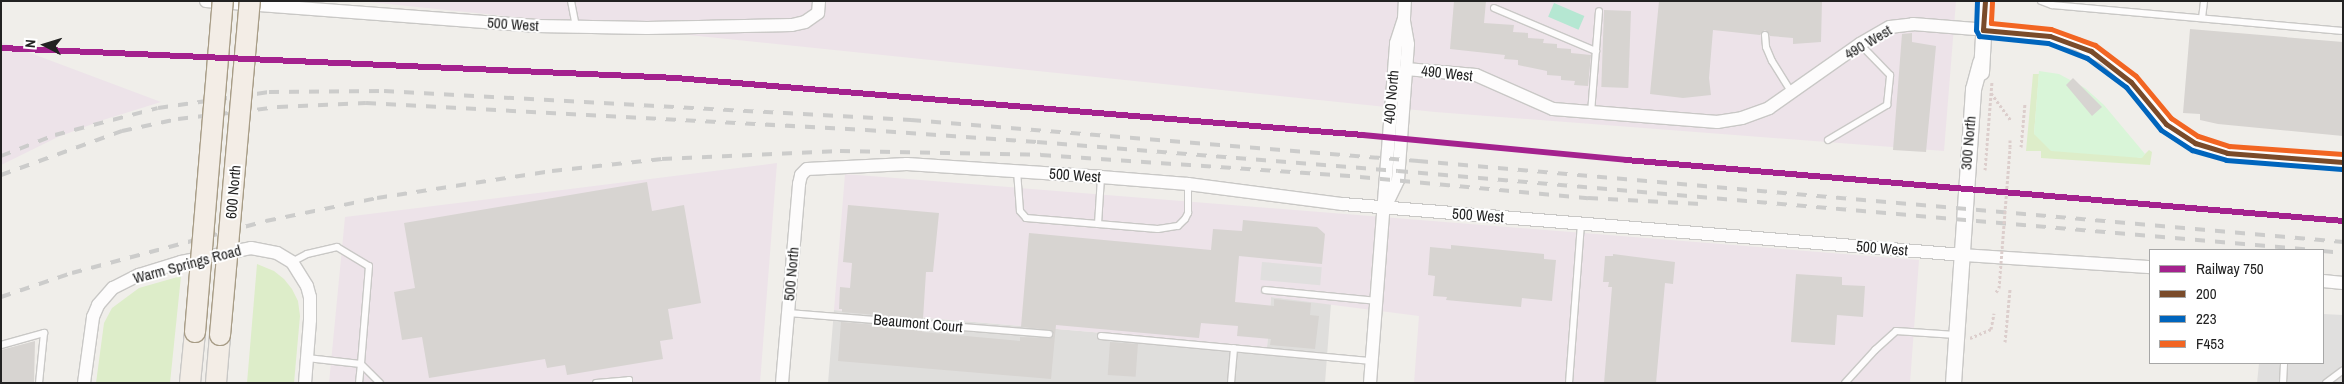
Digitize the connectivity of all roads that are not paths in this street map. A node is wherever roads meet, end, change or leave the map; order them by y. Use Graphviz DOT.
graph roads {
  1 [pos="206,1"];
  2 [pos="223,1"];
  3 [pos="250,1"];
  4 [pos="571,1"];
  5 [pos="1405,1"];
  6 [pos="1985,1"];
  7 [pos="2041,1"];
  8 [pos="2204,1"];
  9 [pos="819,7"];
  10 [pos="1494,8"];
  11 [pos="1599,11"];
  12 [pos="1404,18"];
  13 [pos="2202,18"];
  14 [pos="576,27"];
  15 [pos="1983,30"];
  16 [pos="2343,31"];
  17 [pos="1765,35"];
  18 [pos="1860,44"];
  19 [pos="1596,51"];
  20 [pos="1406,69"];
  21 [pos="1792,94"];
  22 [pos="1591,113"];
  23 [pos="1828,140"];
  24 [pos="2343,162"];
  25 [pos="807,169"];
  26 [pos="1017,171"];
  27 [pos="1101,177"];
  28 [pos="1188,184"];
  29 [pos="1385,207"];
  30 [pos="1582,222"];
  31 [pos="1098,224"];
  32 [pos="1963,255"];
  33 [pos="292,262"];
  34 [pos="2149,267"];
  35 [pos="2324,281"];
  36 [pos="2343,283"];
  37 [pos="1266,290"];
  38 [pos="1377,301"];
  39 [pos="788,313"];
  40 [pos="1049,334"];
  41 [pos="1101,336"];
  42 [pos="1963,337"];
  43 [pos="1,345"];
  44 [pos="1234,348"];
  45 [pos="307,358"];
  46 [pos="1372,361"];
  47 [pos="361,364"];
  48 [pos="2284,364"];
  49 [pos="2343,370"];
  50 [pos="39,383"];
  51 [pos="84,383"];
  52 [pos="190,383"];
  53 [pos="216,383"];
  54 [pos="305,383"];
  55 [pos="359,383"];
  56 [pos="380,383"];
  57 [pos="596,383"];
  58 [pos="629,383"];
  59 [pos="782,383"];
  60 [pos="1231,383"];
  61 [pos="1370,383"];
  62 [pos="1569,383"];
  63 [pos="1845,383"];
  64 [pos="1953,383"];
  65 [pos="2283,383"];
  66 [pos="2326,383"];
  1 -- 14 [label="street, 500 West"];
  2 -- 52 [label="main road, 600 North, bridge"];
  3 -- 53 [label="main road, 600 North, bridge"];
  4 -- 14 [label="lane"];
  5 -- 12 [label="street, 400 North"];
  6 -- 15 [label="street, 300 North"];
  7 -- 13 [label="lane"];
  8 -- 13 [label="lane"];
  9 -- 14 [label="street, 500 West"];
  10 -- 19 [label="lane"];
  11 -- 19 [label="lane"];
  12 -- 20 [label="street, 400 North"];
  12 -- 29 [label="street, 400 North"];
  13 -- 16 [label="lane"];
  15 -- 18 [label="street, 490 West"];
  15 -- 24 [label="street, 490 West"];
  15 -- 32 [label="street, 300 North"];
  17 -- 21 [label="lane"];
  18 -- 21 [label="street, 490 West"];
  18 -- 23 [label="lane"];
  19 -- 22 [label="lane"];
  20 -- 22 [label="street, 490 West"];
  20 -- 29 [label="street, 400 North"];
  21 -- 22 [label="street, 490 West"];
  25 -- 26 [label="street, 500 West"];
  25 -- 39 [label="street, 500 North"];
  26 -- 27 [label="street, 500 West"];
  26 -- 31 [label="lane"];
  27 -- 28 [label="street, 500 West"];
  27 -- 31 [label="lane"];
  28 -- 29 [label="street, 500 West"];
  28 -- 31 [label="lane"];
  29 -- 30 [label="street, 500 West"];
  29 -- 38 [label="street, 400 North"];
  30 -- 32 [label="street, 500 West"];
  30 -- 62 [label="lane"];
  32 -- 34 [label="street, 500 West"];
  32 -- 42 [label="street, 300 North"];
  33 -- 45 [label="street"];
  33 -- 47 [label="lane"];
  33 -- 51 [label="street, Warm Springs Road"];
  35 -- 36 [label="street"];
  37 -- 38 [label="lane"];
  38 -- 46 [label="street, 400 North"];
  39 -- 40 [label="lane, Beaumont Court"];
  39 -- 59 [label="street, 500 North"];
  41 -- 44 [label="lane"];
  42 -- 63 [label="lane"];
  42 -- 64 [label="street, 300 North"];
  43 -- 50 [label="lane"];
  44 -- 46 [label="lane"];
  44 -- 60 [label="lane"];
  45 -- 47 [label="lane"];
  45 -- 54 [label="street"];
  46 -- 61 [label="street, 400 North"];
  47 -- 55 [label="lane"];
  47 -- 56 [label="lane"];
  48 -- 65 [label="lane"];
  49 -- 66 [label="lane"];
  57 -- 58 [label="lane"];
}
